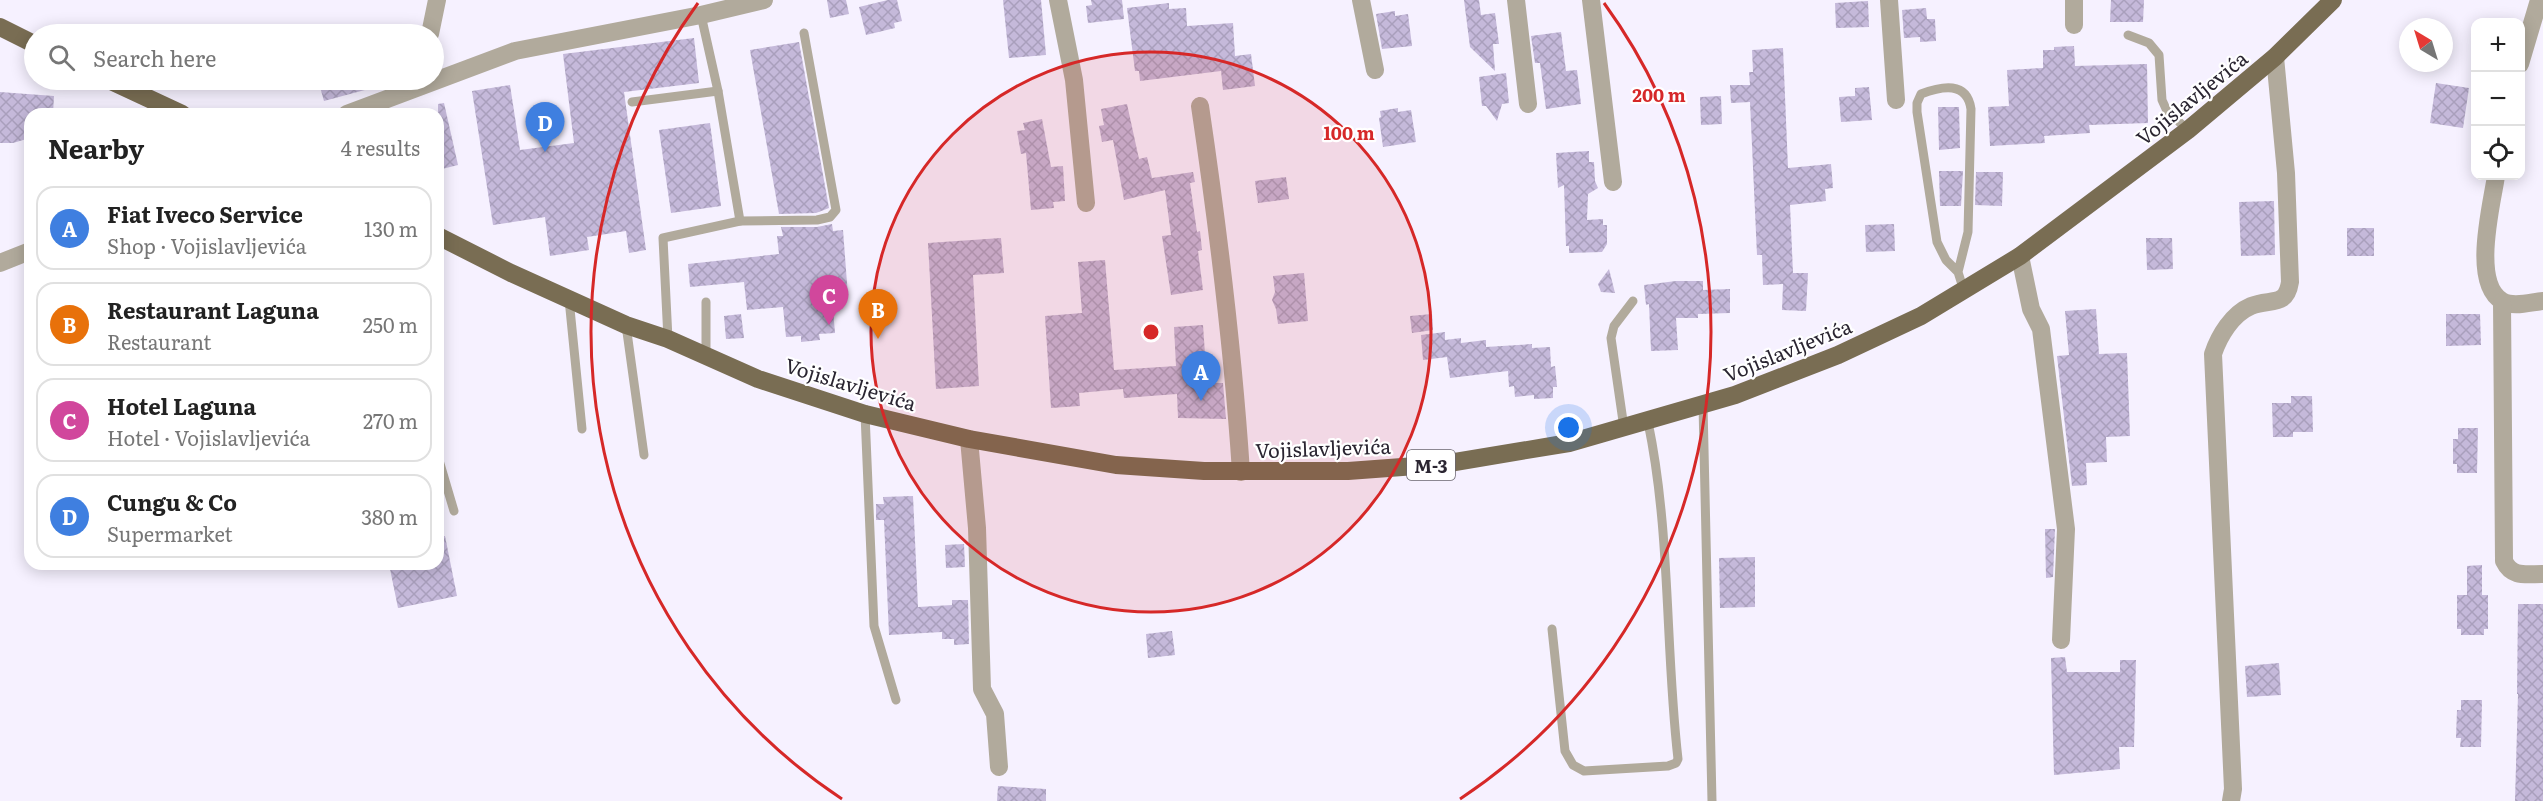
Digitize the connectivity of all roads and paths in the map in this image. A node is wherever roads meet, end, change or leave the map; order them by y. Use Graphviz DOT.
graph roads {
  1 [pos="437,0"];
  2 [pos="764,0"];
  3 [pos="1058,0"];
  4 [pos="1361,0"];
  5 [pos="1516,0"];
  6 [pos="1591,0"];
  7 [pos="1889,0"];
  8 [pos="2074,0"];
  9 [pos="2333,0"];
  10 [pos="2539,0"];
  11 [pos="701,15"];
  12 [pos="432,24"];
  13 [pos="2074,25"];
  14 [pos="1,29"];
  15 [pos="804,33"];
  16 [pos="2128,35"];
  17 [pos="24,39"];
  18 [pos="2525,47"];
  19 [pos="2275,57"];
  20 [pos="1375,70"];
  21 [pos="444,76"];
  22 [pos="130,90"];
  23 [pos="406,90"];
  24 [pos="718,91"];
  25 [pos="1896,100"];
  26 [pos="632,102"];
  27 [pos="1528,104"];
  28 [pos="1200,106"];
  29 [pos="169,108"];
  30 [pos="362,108"];
  31 [pos="2188,130"];
  32 [pos="2495,180"];
  33 [pos="1613,182"];
  34 [pos="1086,203"];
  35 [pos="740,221"];
  36 [pos="444,239"];
  37 [pos="24,253"];
  38 [pos="2020,256"];
  39 [pos="0,263"];
  40 [pos="1958,272"];
  41 [pos="1964,291"];
  42 [pos="569,299"];
  43 [pos="2543,301"];
  44 [pos="706,302"];
  45 [pos="1633,302"];
  46 [pos="2502,302"];
  47 [pos="626,325"];
  48 [pos="668,339"];
  49 [pos="706,355"];
  50 [pos="1703,405"];
  51 [pos="866,414"];
  52 [pos="1648,422"];
  53 [pos="1624,428"];
  54 [pos="582,429"];
  55 [pos="969,440"];
  56 [pos="644,455"];
  57 [pos="1241,472"];
  58 [pos="444,478"];
  59 [pos="454,512"];
  60 [pos="2543,574"];
  61 [pos="1552,629"];
  62 [pos="2061,640"];
  63 [pos="896,700"];
  64 [pos="999,767"];
  65 [pos="1712,801"];
  66 [pos="2231,801"];
  1 -- 12 [label="street"];
  2 -- 11 [label="street"];
  3 -- 34 [label="street"];
  4 -- 20 [label="street"];
  5 -- 27 [label="street"];
  6 -- 33 [label="street"];
  7 -- 25 [label="street"];
  8 -- 13 [label="street"];
  9 -- 19 [label="main road, Vojislavljevića / M-3"];
  10 -- 18 [label="street"];
  11 -- 21 [label="street"];
  11 -- 24 [label="lane"];
  14 -- 17 [label="main road"];
  15 -- 35 [label="lane"];
  16 -- 31 [label="lane"];
  19 -- 31 [label="main road, Vojislavljevića / M-3"];
  19 -- 66 [label="street"];
  22 -- 29 [label="main road"];
  23 -- 30 [label="street"];
  24 -- 26 [label="lane"];
  24 -- 35 [label="lane"];
  28 -- 57 [label="street"];
  31 -- 38 [label="main road, Vojislavljevića / M-3"];
  32 -- 46 [label="street"];
  35 -- 48 [label="lane"];
  36 -- 42 [label="main road, Vojislavljevića / M-3"];
  37 -- 39 [label="street"];
  38 -- 41 [label="main road, Vojislavljevića / M-3"];
  38 -- 62 [label="street"];
  40 -- 40 [label="lane"];
  40 -- 41 [label="lane"];
  41 -- 50 [label="main road, Vojislavljevića / M-3"];
  42 -- 47 [label="main road, Vojislavljevića / M-3"];
  42 -- 54 [label="lane"];
  43 -- 46 [label="street"];
  44 -- 49 [label="lane"];
  45 -- 53 [label="lane"];
  46 -- 60 [label="street"];
  47 -- 48 [label="main road, Vojislavljevića / M-3"];
  47 -- 56 [label="lane"];
  48 -- 49 [label="main road, Vojislavljevića / M-3"];
  49 -- 51 [label="main road, Vojislavljevića / M-3"];
  50 -- 52 [label="main road, Vojislavljevića / M-3"];
  50 -- 65 [label="lane"];
  51 -- 55 [label="main road, Vojislavljevića / M-3"];
  51 -- 63 [label="lane"];
  52 -- 53 [label="main road, Vojislavljevića / M-3"];
  52 -- 61 [label="lane"];
  53 -- 57 [label="main road, Vojislavljevića / M-3"];
  55 -- 57 [label="main road, Vojislavljevića / M-3"];
  55 -- 64 [label="street"];
  58 -- 59 [label="lane"];
}
